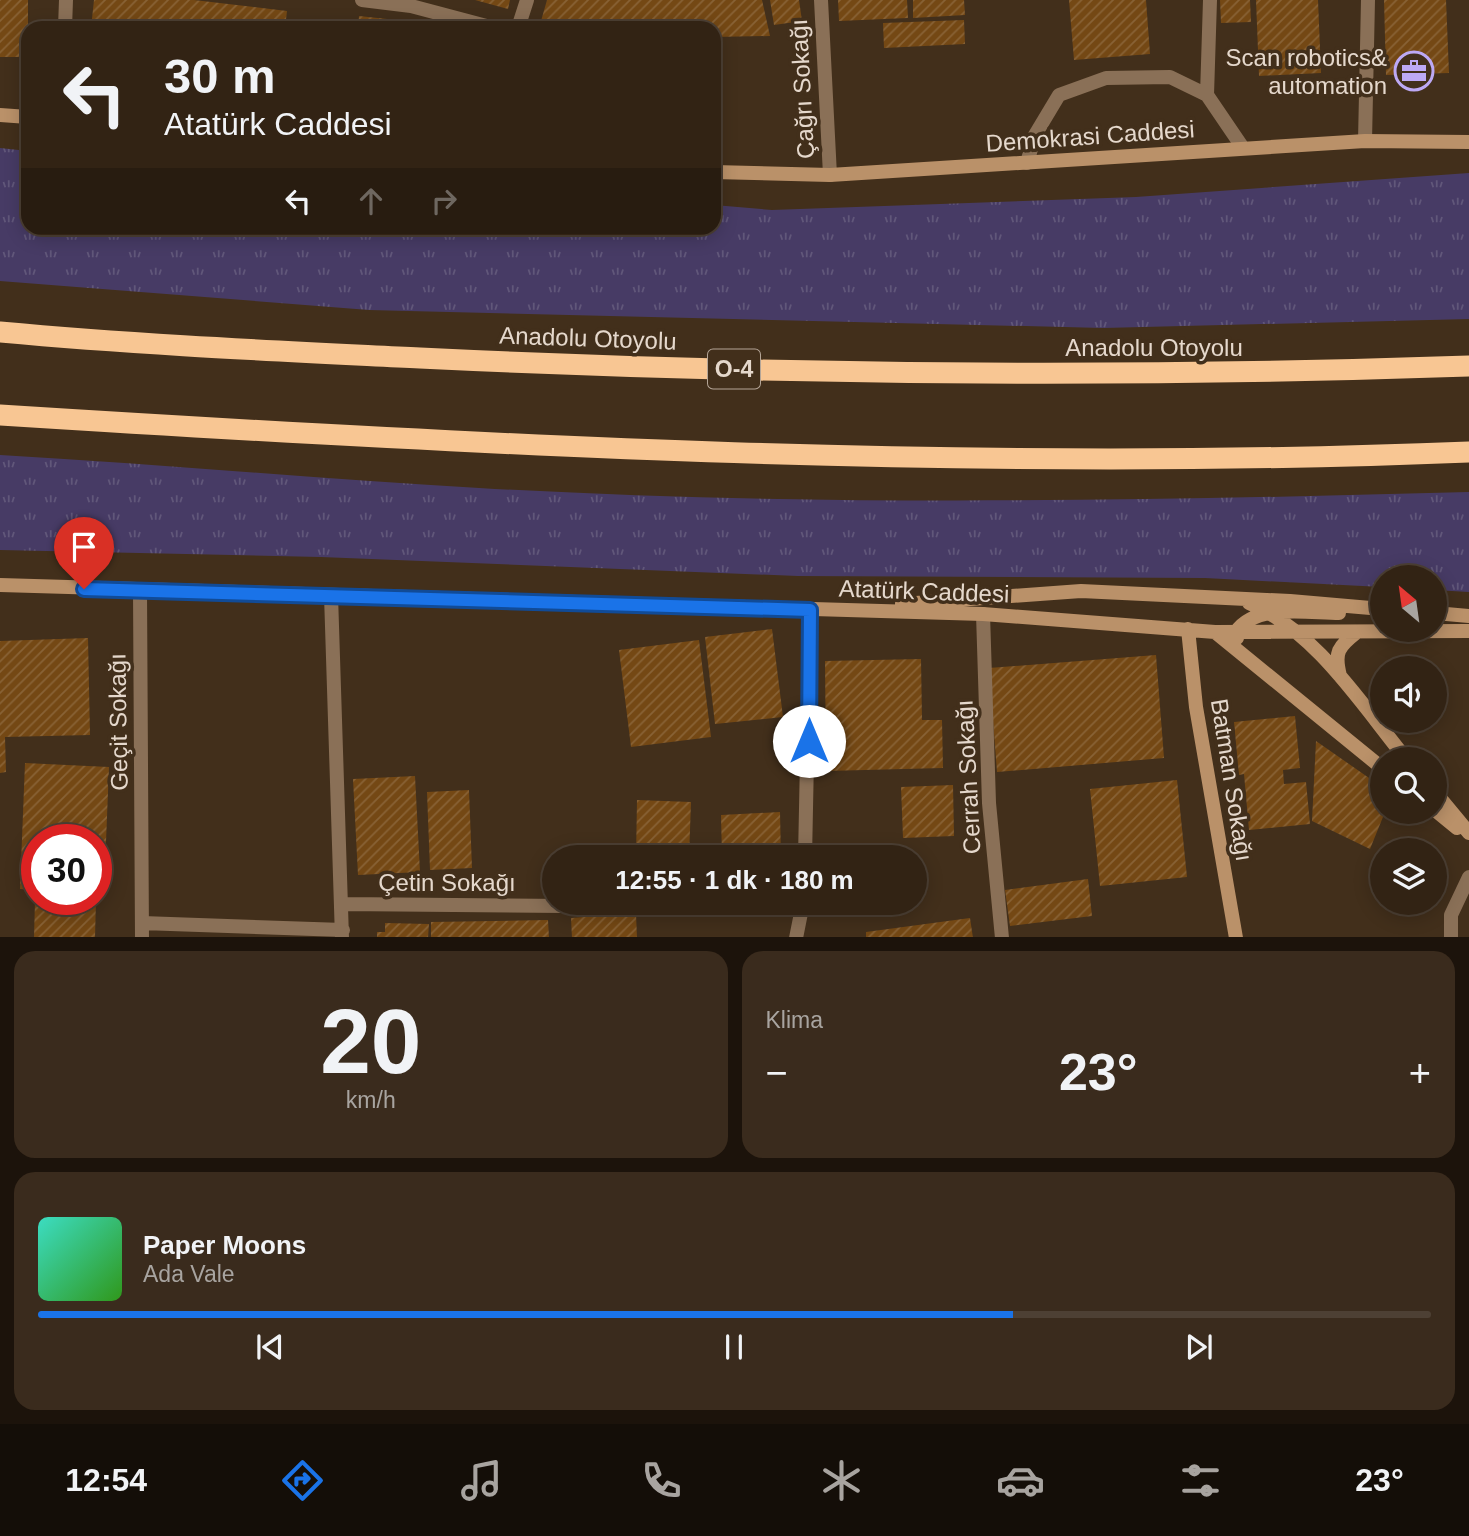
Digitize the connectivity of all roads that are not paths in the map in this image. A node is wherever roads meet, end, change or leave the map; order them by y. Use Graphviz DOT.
graph roads {
  1 [pos="66,0"];
  2 [pos="362,0"];
  3 [pos="527,0"];
  4 [pos="821,0"];
  5 [pos="1210,0"];
  6 [pos="1368,0"];
  7 [pos="412,3"];
  8 [pos="65,21"];
  9 [pos="471,21"];
  10 [pos="520,21"];
  11 [pos="1207,95"];
  12 [pos="0,115"];
  13 [pos="21,116"];
  14 [pos="1365,141"];
  15 [pos="1469,142"];
  16 [pos="1243,148"];
  17 [pos="1027,163"];
  18 [pos="721,172"];
  19 [pos="830,175"];
  20 [pos="0,332"];
  21 [pos="1469,366"];
  22 [pos="0,415"];
  23 [pos="1469,452"];
  24 [pos="0,585"];
  25 [pos="140,591"];
  26 [pos="331,595"];
  27 [pos="1239,599"];
  28 [pos="810,610"];
  29 [pos="1370,610"];
  30 [pos="1370,611"];
  31 [pos="1272,612"];
  32 [pos="983,614"];
  33 [pos="1447,614"];
  34 [pos="1469,616"];
  35 [pos="1188,629"];
  36 [pos="1469,631"];
  37 [pos="1216,632"];
  38 [pos="1236,632"];
  39 [pos="1357,632"];
  40 [pos="1301,633"];
  41 [pos="1238,650"];
  42 [pos="1341,681"];
  43 [pos="1396,747"];
  44 [pos="1370,758"];
  45 [pos="1447,807"];
  46 [pos="1447,819"];
  47 [pos="1469,835"];
  48 [pos="805,845"];
  49 [pos="1469,877"];
  50 [pos="342,904"];
  51 [pos="542,904"];
  52 [pos="801,915"];
  53 [pos="142,930"];
  54 [pos="343,934"];
  55 [pos="796,937"];
  56 [pos="1002,937"];
  57 [pos="1236,937"];
  58 [pos="1451,937"];
  1 -- 8 [label="street"];
  2 -- 7 [label="street"];
  3 -- 10 [label="street"];
  4 -- 19 [label="street, Çağrı Sokağı"];
  5 -- 11 [label="street"];
  6 -- 14 [label="street"];
  7 -- 9 [label="street"];
  11 -- 16 [label="street"];
  11 -- 17 [label="street"];
  12 -- 13 [label="street"];
  14 -- 15 [label="street, Demokrasi Caddesi"];
  14 -- 16 [label="street, Demokrasi Caddesi"];
  16 -- 17 [label="street, Demokrasi Caddesi"];
  17 -- 19 [label="street, Demokrasi Caddesi"];
  18 -- 19 [label="street, Demokrasi Caddesi"];
  20 -- 21 [label="highway, Anadolu Otoyolu / O-4"];
  22 -- 23 [label="highway"];
  24 -- 25 [label="street, Atatürk Caddesi"];
  25 -- 26 [label="street, Atatürk Caddesi"];
  25 -- 53 [label="street, Geçit Sokağı"];
  26 -- 28 [label="street, Atatürk Caddesi"];
  26 -- 50 [label="street"];
  27 -- 28 [label="street"];
  27 -- 29 [label="street"];
  27 -- 31 [label="street"];
  28 -- 32 [label="street, Atatürk Caddesi"];
  28 -- 48 [label="street"];
  30 -- 31 [label="street"];
  31 -- 38 [label="street"];
  31 -- 40 [label="street"];
  32 -- 35 [label="street, Atatürk Caddesi"];
  32 -- 56 [label="street, Cerrah Sokağı"];
  33 -- 34 [label="street"];
  35 -- 37 [label="street, Atatürk Caddesi"];
  35 -- 57 [label="street, Batman Sokağı"];
  36 -- 39 [label="street, Atatürk Caddesi"];
  37 -- 38 [label="street, Atatürk Caddesi"];
  37 -- 41 [label="street"];
  38 -- 40 [label="street, Atatürk Caddesi"];
  38 -- 41 [label="street"];
  39 -- 40 [label="street, Atatürk Caddesi"];
  39 -- 42 [label="street"];
  40 -- 42 [label="street"];
  41 -- 44 [label="street"];
  42 -- 43 [label="street"];
  45 -- 47 [label="street"];
  46 -- 47 [label="street"];
  49 -- 58 [label="street"];
  50 -- 51 [label="street, Çetin Sokağı"];
  50 -- 54 [label="street"];
  52 -- 55 [label="street"];
  53 -- 54 [label="street"];
}
